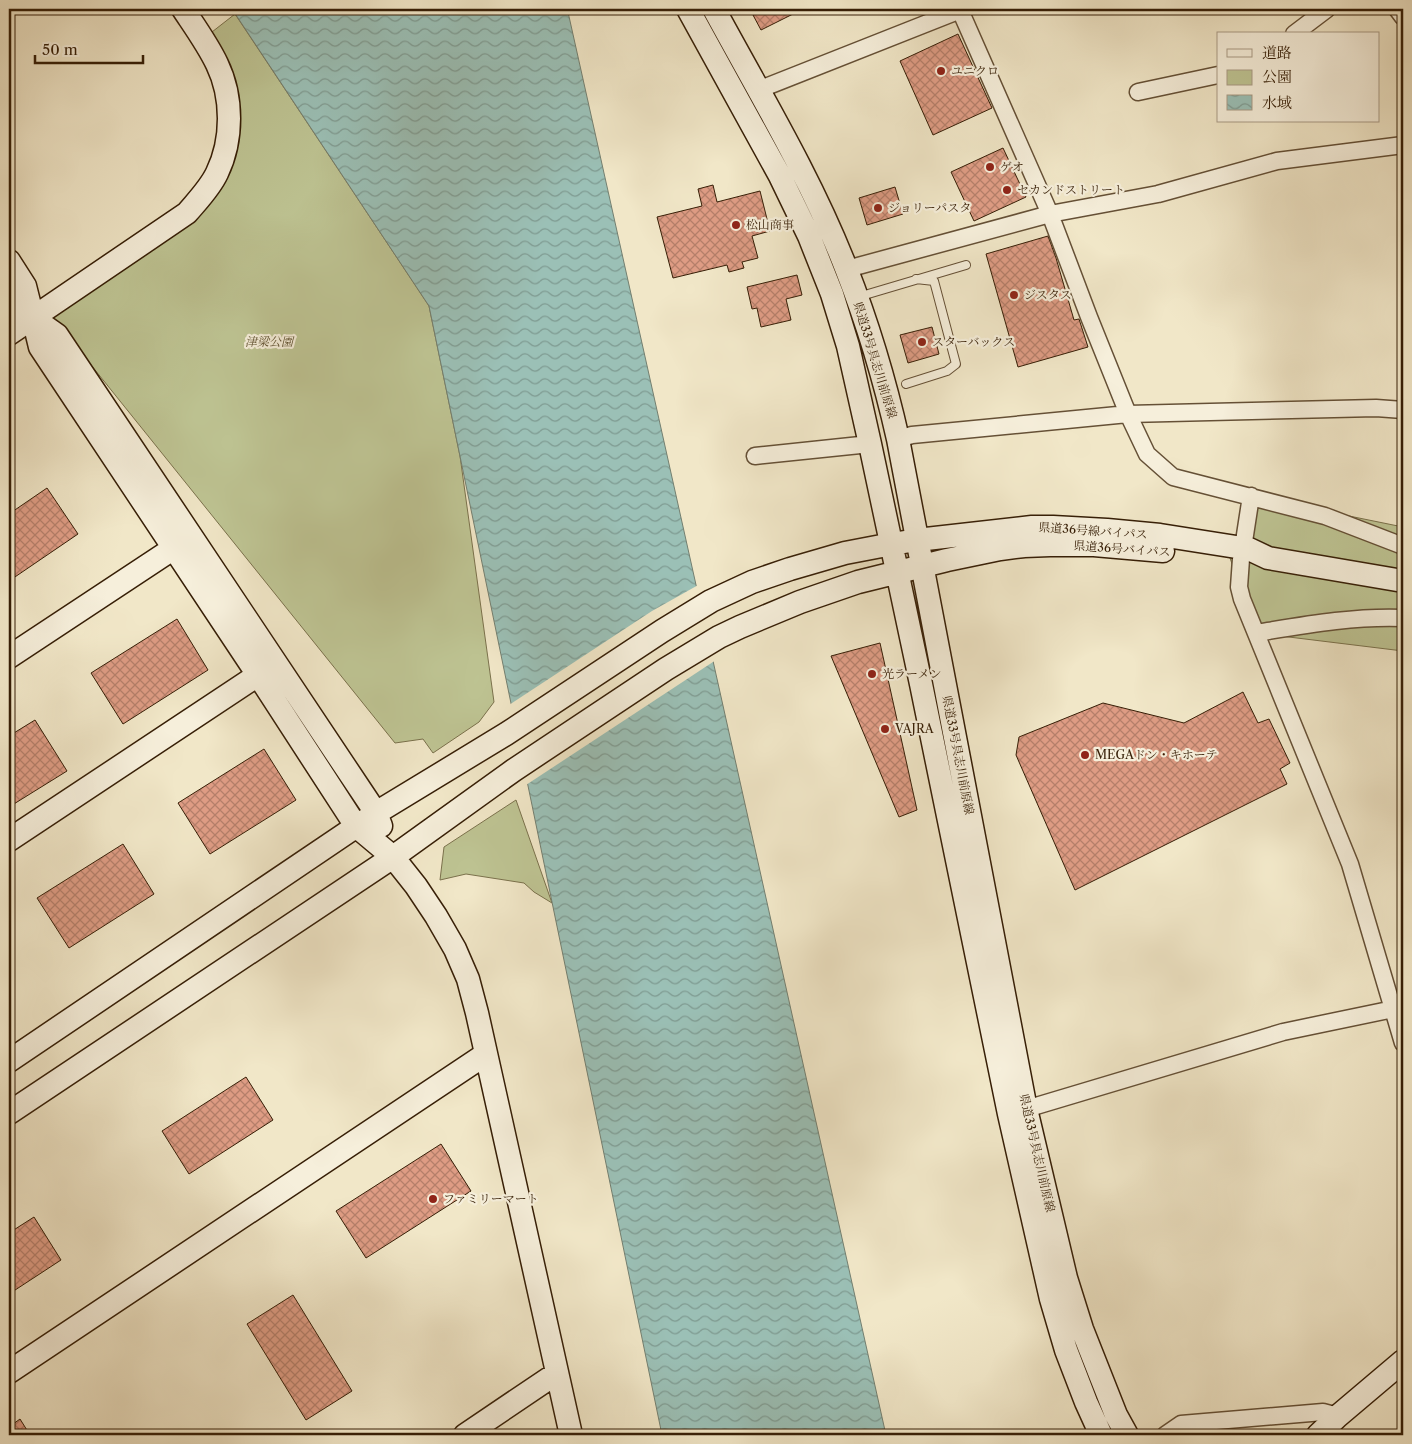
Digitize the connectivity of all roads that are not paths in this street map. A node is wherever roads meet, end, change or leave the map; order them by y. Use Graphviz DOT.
graph roads {
  1 [pos="183,9"];
  2 [pos="688,9"];
  3 [pos="714,9"];
  4 [pos="962,9"];
  5 [pos="1327,9"];
  6 [pos="1397,9"];
  7 [pos="1403,17"];
  8 [pos="1297,32"];
  9 [pos="1217,75"];
  10 [pos="758,90"];
  11 [pos="1138,92"];
  12 [pos="1403,145"];
  13 [pos="1050,214"];
  14 [pos="9,261"];
  15 [pos="966,265"];
  16 [pos="847,269"];
  17 [pos="916,279"];
  18 [pos="857,298"];
  19 [pos="9,300"];
  20 [pos="33,318"];
  21 [pos="9,334"];
  22 [pos="906,384"];
  23 [pos="1403,410"];
  24 [pos="1128,414"];
  25 [pos="898,439"];
  26 [pos="870,444"];
  27 [pos="755,456"];
  28 [pos="1251,496"];
  29 [pos="916,540"];
  30 [pos="892,544"];
  31 [pos="1024,546"];
  32 [pos="1403,546"];
  33 [pos="174,548"];
  34 [pos="1250,556"];
  35 [pos="922,566"];
  36 [pos="897,571"];
  37 [pos="1403,581"];
  38 [pos="1403,618"];
  39 [pos="1256,632"];
  40 [pos="9,657"];
  41 [pos="258,675"];
  42 [pos="376,814"];
  43 [pos="356,826"];
  44 [pos="9,840"];
  45 [pos="393,858"];
  46 [pos="1399,1008"];
  47 [pos="1403,1043"];
  48 [pos="486,1054"];
  49 [pos="9,1061"];
  50 [pos="1026,1109"];
  51 [pos="9,1112"];
  52 [pos="1066,1350"];
  53 [pos="1403,1360"];
  54 [pos="9,1372"];
  55 [pos="557,1373"];
  56 [pos="1338,1416"];
  57 [pos="465,1435"];
  58 [pos="570,1435"];
  59 [pos="1085,1435"];
  60 [pos="1101,1435"];
  61 [pos="1127,1435"];
  62 [pos="1165,1435"];
  63 [pos="1318,1435"];
  1 -- 20 [label="street"];
  2 -- 26 [label="street, 県道33号具志川前原線"];
  3 -- 10 [label="street, 県道33号具志川前原線"];
  4 -- 10 [label="street"];
  4 -- 13 [label="street"];
  5 -- 8 [label="street"];
  6 -- 7 [label="street"];
  9 -- 11 [label="street"];
  10 -- 16 [label="street, 県道33号具志川前原線"];
  12 -- 13 [label="street"];
  13 -- 16 [label="street"];
  13 -- 24 [label="street"];
  14 -- 20 [label="street"];
  15 -- 17 [label="lane"];
  16 -- 18 [label="street, 県道33号具志川前原線"];
  17 -- 18 [label="lane"];
  17 -- 22 [label="lane"];
  18 -- 25 [label="street, 県道33号具志川前原線"];
  19 -- 20 [label="street"];
  20 -- 21 [label="street"];
  20 -- 33 [label="street"];
  20 -- 42 [label="street"];
  23 -- 24 [label="street"];
  24 -- 25 [label="street"];
  24 -- 28 [label="street"];
  25 -- 29 [label="street, 県道33号具志川前原線"];
  26 -- 27 [label="street"];
  26 -- 30 [label="street, 県道33号具志川前原線"];
  28 -- 32 [label="street"];
  28 -- 34 [label="street"];
  29 -- 30 [label="street"];
  29 -- 34 [label="street, 県道36号線バイパス"];
  29 -- 35 [label="street, 県道33号具志川前原線"];
  30 -- 36 [label="street, 県道33号具志川前原線"];
  30 -- 42 [label="street"];
  31 -- 34 [label="street, 県道36号バイパス"];
  31 -- 35 [label="street, 県道36号線バイパス"];
  33 -- 40 [label="street"];
  33 -- 41 [label="street"];
  34 -- 37 [label="street, 県道36号線バイパス"];
  34 -- 39 [label="street"];
  35 -- 36 [label="street"];
  35 -- 50 [label="street, 県道33号具志川前原線"];
  36 -- 45 [label="street"];
  36 -- 52 [label="street, 県道33号具志川前原線"];
  38 -- 39 [label="street"];
  39 -- 46 [label="street"];
  41 -- 43 [label="street"];
  41 -- 44 [label="street"];
  42 -- 43 [label="street"];
  42 -- 45 [label="street"];
  43 -- 45 [label="street"];
  43 -- 49 [label="street"];
  45 -- 48 [label="street"];
  45 -- 51 [label="street"];
  46 -- 47 [label="street"];
  46 -- 50 [label="street"];
  48 -- 54 [label="street"];
  48 -- 55 [label="street"];
  50 -- 61 [label="street, 県道33号具志川前原線"];
  52 -- 59 [label="street"];
  52 -- 60 [label="street, 県道33号具志川前原線"];
  53 -- 56 [label="street"];
  55 -- 57 [label="street"];
  55 -- 58 [label="street"];
  56 -- 62 [label="street"];
  56 -- 63 [label="street"];
}
